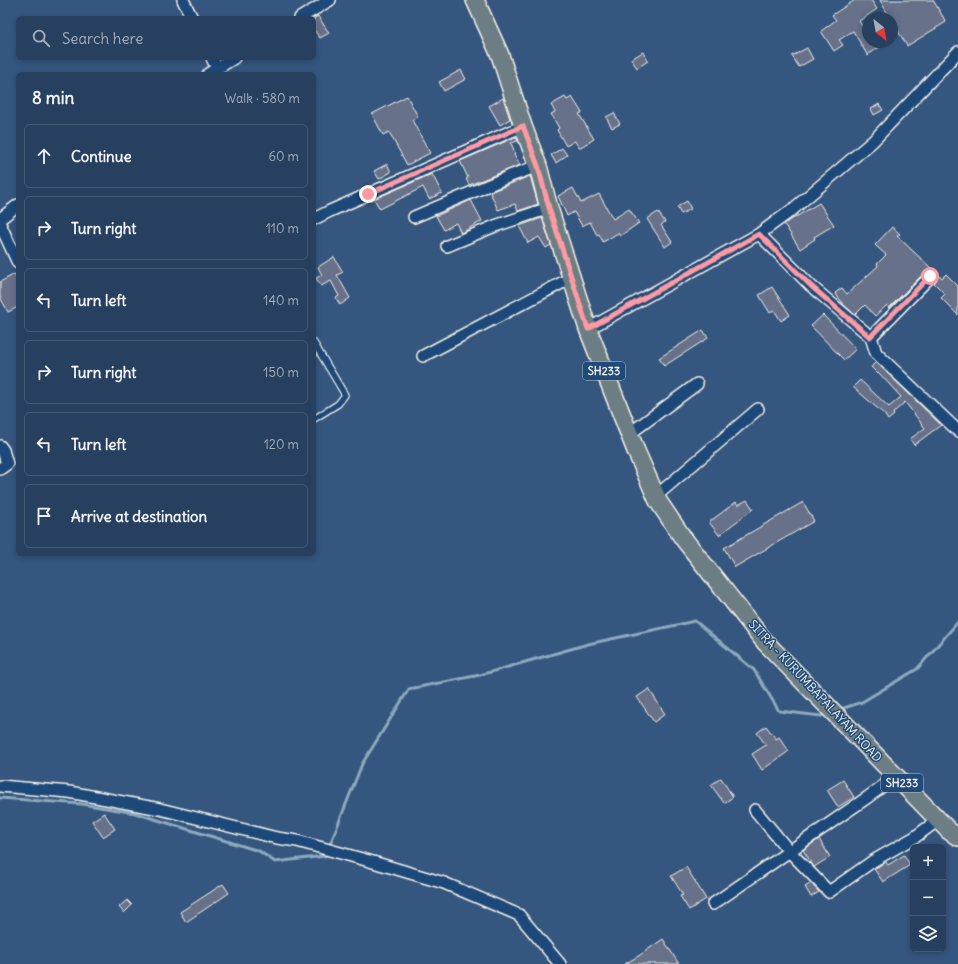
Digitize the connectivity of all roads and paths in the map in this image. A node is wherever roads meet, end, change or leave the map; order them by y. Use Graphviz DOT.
graph roads {
  1 [pos="183,0"];
  2 [pos="330,0"];
  3 [pos="475,0"];
  4 [pos="191,16"];
  5 [pos="303,16"];
  6 [pos="958,52"];
  7 [pos="212,60"];
  8 [pos="231,60"];
  9 [pos="213,71"];
  10 [pos="523,126"];
  11 [pos="538,166"];
  12 [pos="16,207"];
  13 [pos="549,208"];
  14 [pos="414,217"];
  15 [pos="316,218"];
  16 [pos="0,220"];
  17 [pos="0,224"];
  18 [pos="759,234"];
  19 [pos="447,246"];
  20 [pos="16,259"];
  21 [pos="930,276"];
  22 [pos="571,278"];
  23 [pos="588,329"];
  24 [pos="870,337"];
  25 [pos="316,346"];
  26 [pos="423,356"];
  27 [pos="697,384"];
  28 [pos="758,409"];
  29 [pos="316,419"];
  30 [pos="958,431"];
  31 [pos="629,434"];
  32 [pos="0,446"];
  33 [pos="0,469"];
  34 [pos="656,496"];
  35 [pos="895,777"];
  36 [pos="0,786"];
  37 [pos="755,810"];
  38 [pos="938,820"];
  39 [pos="958,837"];
  40 [pos="789,851"];
  41 [pos="713,904"];
  42 [pos="560,964"];
  1 -- 4 [label="street"];
  2 -- 5 [label="street"];
  3 -- 10 [label="main road, SITRA - KURUMBAPALAYAM ROAD / SH233"];
  6 -- 18 [label="street"];
  7 -- 9 [label="street"];
  8 -- 9 [label="street"];
  10 -- 11 [label="main road, SITRA - KURUMBAPALAYAM ROAD / SH233"];
  10 -- 15 [label="street"];
  11 -- 13 [label="main road, SITRA - KURUMBAPALAYAM ROAD / SH233"];
  11 -- 14 [label="street"];
  12 -- 16 [label="street"];
  13 -- 19 [label="street"];
  13 -- 22 [label="main road, SITRA - KURUMBAPALAYAM ROAD / SH233"];
  17 -- 20 [label="street"];
  18 -- 23 [label="street"];
  18 -- 24 [label="street"];
  21 -- 24 [label="street"];
  22 -- 23 [label="main road, SITRA - KURUMBAPALAYAM ROAD / SH233"];
  22 -- 26 [label="street"];
  23 -- 31 [label="main road, SITRA - KURUMBAPALAYAM ROAD / SH233"];
  24 -- 30 [label="street"];
  25 -- 29 [label="lane"];
  27 -- 31 [label="street"];
  28 -- 34 [label="street"];
  31 -- 34 [label="main road, SITRA - KURUMBAPALAYAM ROAD / SH233"];
  32 -- 33 [label="street"];
  34 -- 35 [label="main road, SITRA - KURUMBAPALAYAM ROAD / SH233"];
  35 -- 38 [label="main road, SITRA - KURUMBAPALAYAM ROAD / SH233"];
  35 -- 40 [label="street"];
  36 -- 42 [label="street"];
  37 -- 40 [label="street"];
  38 -- 39 [label="main road, SITRA - KURUMBAPALAYAM ROAD / SH233"];
  38 -- 40 [label="street"];
  40 -- 41 [label="street"];
}
